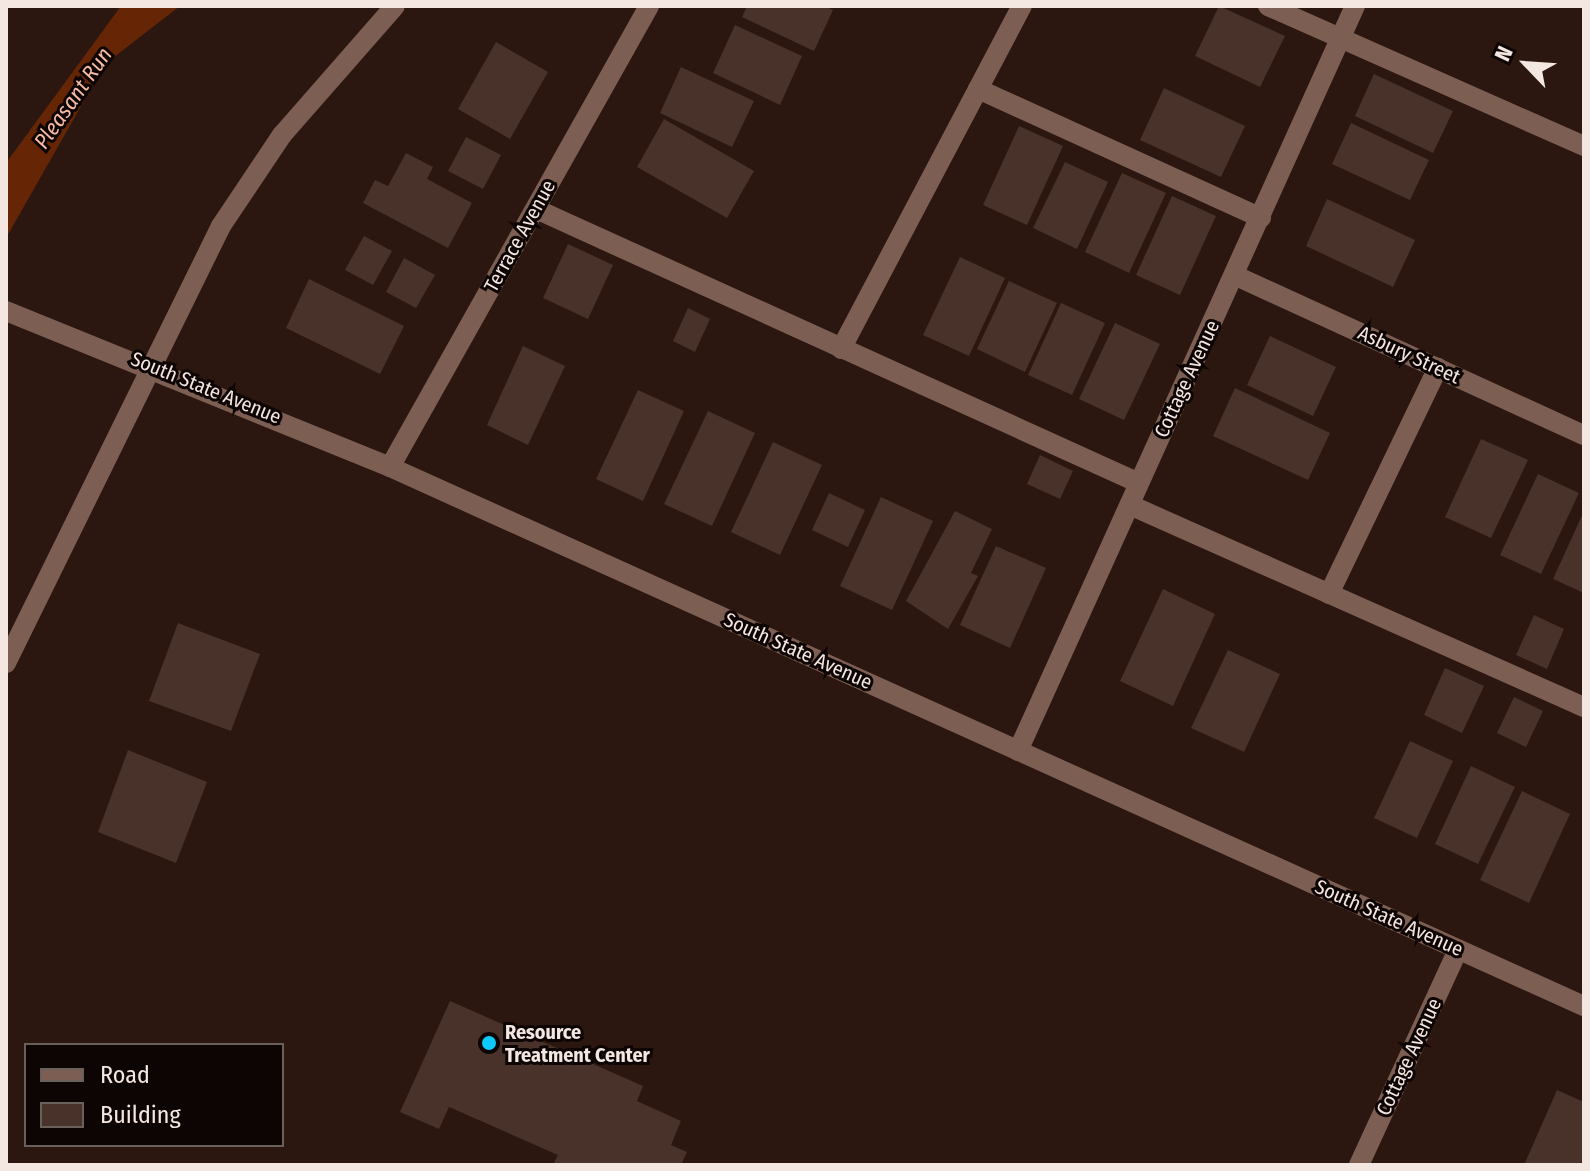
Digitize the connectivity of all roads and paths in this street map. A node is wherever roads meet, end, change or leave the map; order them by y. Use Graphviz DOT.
graph roads {
  1 [pos="395,6"];
  2 [pos="649,6"];
  3 [pos="1022,6"];
  4 [pos="1268,6"];
  5 [pos="1355,6"];
  6 [pos="1341,36"];
  7 [pos="978,89"];
  8 [pos="1584,146"];
  9 [pos="536,209"];
  10 [pos="1261,218"];
  11 [pos="1234,275"];
  12 [pos="15,315"];
  13 [pos="841,349"];
  14 [pos="149,365"];
  15 [pos="1438,368"];
  16 [pos="1584,435"];
  17 [pos="390,467"];
  18 [pos="1139,483"];
  19 [pos="1130,505"];
  20 [pos="1329,594"];
  21 [pos="6,663"];
  22 [pos="1584,707"];
  23 [pos="1018,751"];
  24 [pos="1458,950"];
  25 [pos="1584,1006"];
  26 [pos="1359,1165"];
  1 -- 14 [label="street"];
  2 -- 9 [label="street, Terrace Avenue"];
  3 -- 7 [label="street"];
  4 -- 6 [label="street"];
  5 -- 6 [label="street, Cottage Avenue"];
  6 -- 8 [label="street"];
  6 -- 10 [label="street, Cottage Avenue"];
  7 -- 10 [label="street"];
  7 -- 13 [label="street"];
  9 -- 13 [label="street"];
  9 -- 17 [label="street, Terrace Avenue"];
  10 -- 11 [label="street, Cottage Avenue"];
  11 -- 15 [label="street, Asbury Street"];
  11 -- 18 [label="street, Cottage Avenue"];
  12 -- 14 [label="street, South State Avenue"];
  13 -- 18 [label="street"];
  14 -- 17 [label="street, South State Avenue"];
  14 -- 21 [label="street"];
  15 -- 16 [label="street, Asbury Street"];
  15 -- 20 [label="street"];
  17 -- 23 [label="street, South State Avenue"];
  18 -- 19 [label="street, Cottage Avenue"];
  19 -- 20 [label="street"];
  19 -- 23 [label="street, Cottage Avenue"];
  20 -- 22 [label="street"];
  23 -- 24 [label="street, South State Avenue"];
  24 -- 25 [label="street, South State Avenue"];
  24 -- 26 [label="street, Cottage Avenue"];
}
